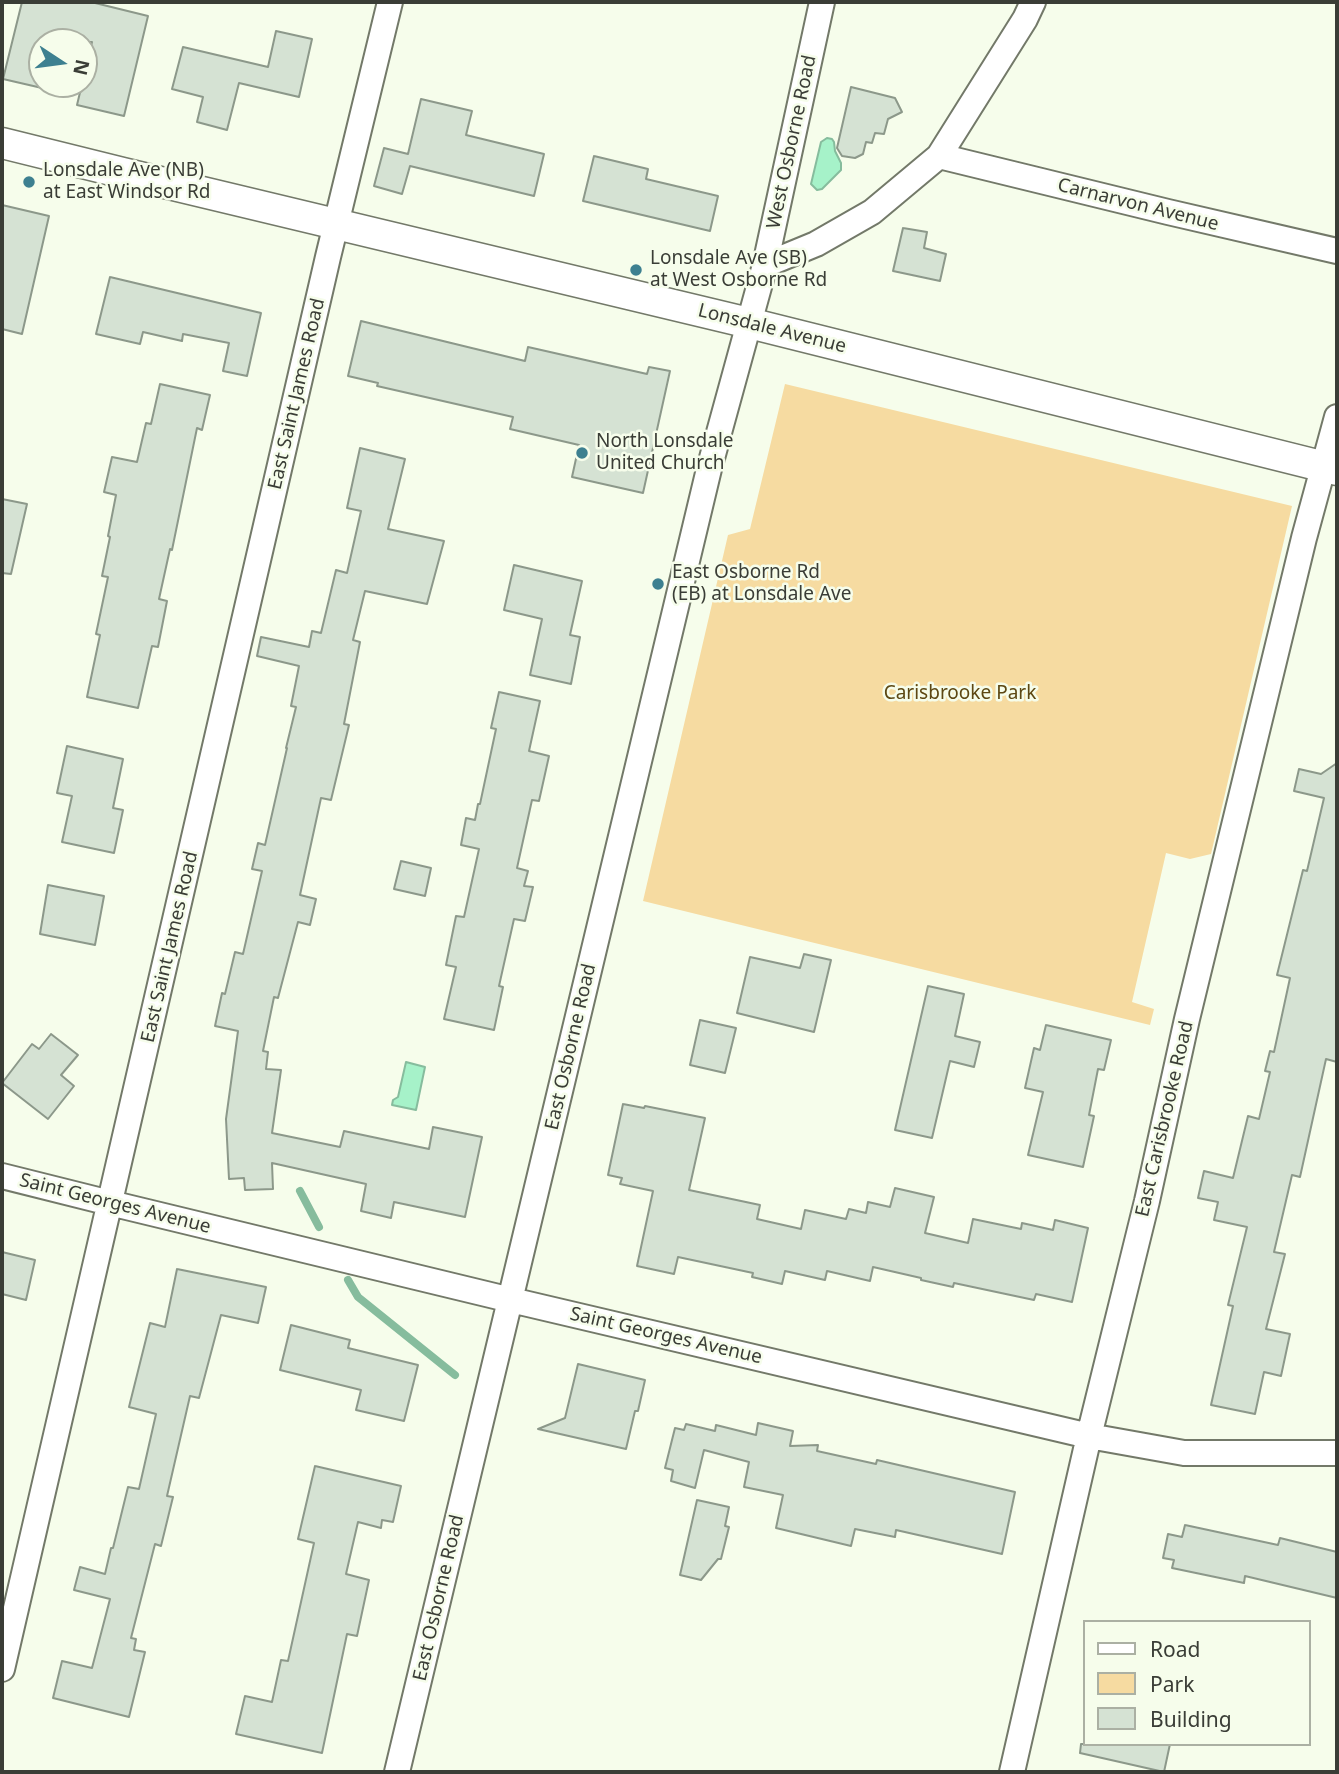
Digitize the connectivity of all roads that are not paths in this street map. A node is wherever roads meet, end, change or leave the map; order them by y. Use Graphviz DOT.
graph roads {
  1 [pos="390,2"];
  2 [pos="822,2"];
  3 [pos="1032,2"];
  4 [pos="2,143"];
  5 [pos="939,156"];
  6 [pos="337,224"];
  7 [pos="1337,251"];
  8 [pos="765,265"];
  9 [pos="749,323"];
  10 [pos="1337,417"];
  11 [pos="1331,468"];
  12 [pos="2,1175"];
  13 [pos="110,1203"];
  14 [pos="511,1300"];
  15 [pos="1089,1436"];
  16 [pos="1337,1453"];
  17 [pos="2,1669"];
  18 [pos="397,1772"];
  19 [pos="1012,1772"];
  1 -- 6 [label="street, East Saint James Road"];
  2 -- 8 [label="street, West Osborne Road"];
  3 -- 5 [label="street"];
  4 -- 6 [label="street, Lonsdale Avenue"];
  5 -- 7 [label="street, Carnarvon Avenue"];
  5 -- 8 [label="street"];
  6 -- 9 [label="street, Lonsdale Avenue"];
  6 -- 13 [label="street, East Saint James Road"];
  8 -- 9 [label="street, West Osborne Road"];
  9 -- 11 [label="street, Lonsdale Avenue"];
  9 -- 14 [label="street, East Osborne Road"];
  10 -- 11 [label="street, East Carisbrooke Road"];
  11 -- 15 [label="street, East Carisbrooke Road"];
  12 -- 13 [label="street, Saint Georges Avenue"];
  13 -- 14 [label="street, Saint Georges Avenue"];
  13 -- 17 [label="street, East Saint James Road"];
  14 -- 15 [label="street, Saint Georges Avenue"];
  14 -- 18 [label="street, East Osborne Road"];
  15 -- 16 [label="street, Saint Georges Avenue"];
  15 -- 19 [label="street, East Carisbrooke Road"];
}
